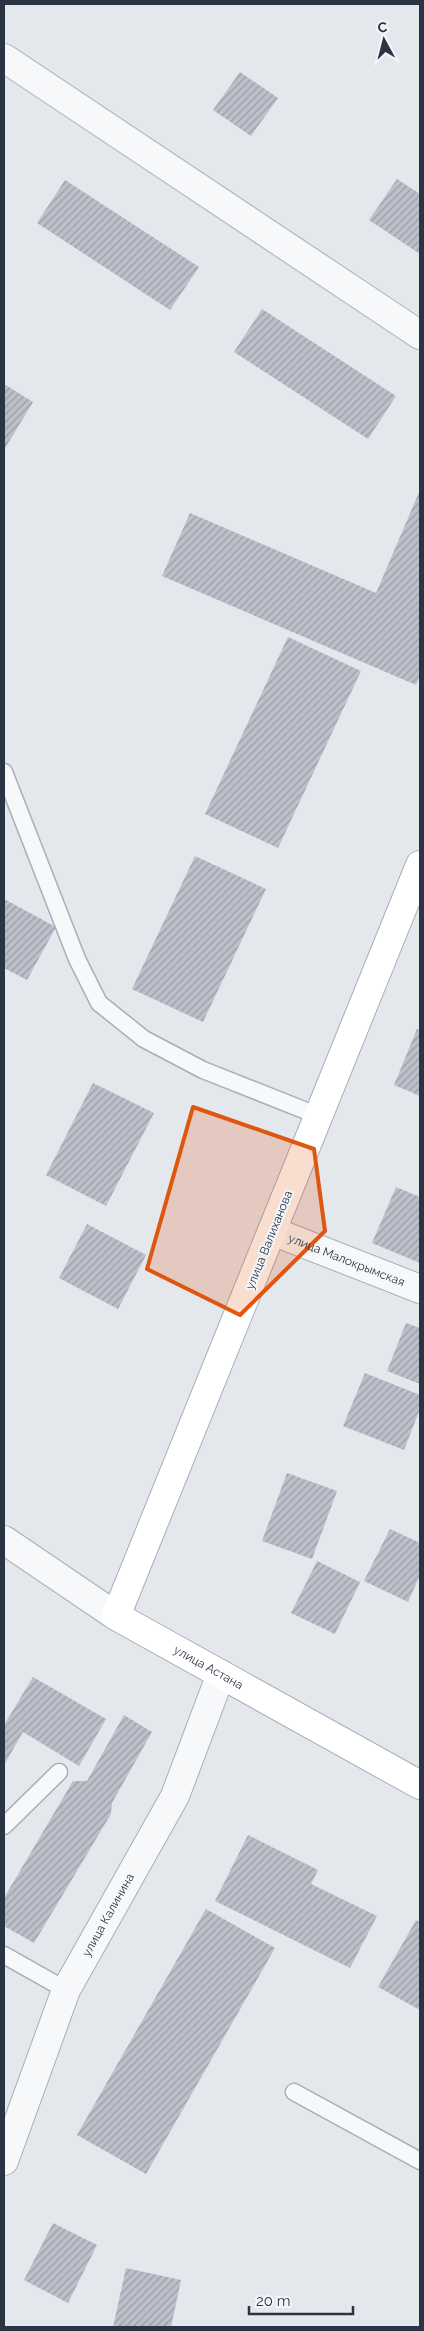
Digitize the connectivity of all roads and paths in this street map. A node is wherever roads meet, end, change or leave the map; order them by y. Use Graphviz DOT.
graph roads {
  1 [pos="4,58"];
  2 [pos="420,335"];
  3 [pos="4,772"];
  4 [pos="419,869"];
  5 [pos="319,1116"];
  6 [pos="272,1231"];
  7 [pos="420,1288"];
  8 [pos="4,1540"];
  9 [pos="116,1616"];
  10 [pos="221,1674"];
  11 [pos="59,1772"];
  12 [pos="420,1785"];
  13 [pos="4,1826"];
  14 [pos="4,1955"];
  15 [pos="66,1990"];
  16 [pos="294,2092"];
  17 [pos="4,2161"];
  18 [pos="420,2161"];
  1 -- 2 [label="street"];
  3 -- 5 [label="lane"];
  4 -- 5 [label="main road, улица Валиханова"];
  5 -- 6 [label="main road, улица Валиханова"];
  6 -- 7 [label="street, улица Малокрымская"];
  6 -- 9 [label="main road, улица Валиханова"];
  8 -- 9 [label="street, улица Астана"];
  9 -- 10 [label="main road, улица Астана"];
  10 -- 12 [label="main road, улица Астана"];
  10 -- 15 [label="street, улица Калинина"];
  11 -- 13 [label="lane"];
  14 -- 15 [label="lane"];
  15 -- 17 [label="street, улица Калинина"];
  16 -- 18 [label="lane"];
}
